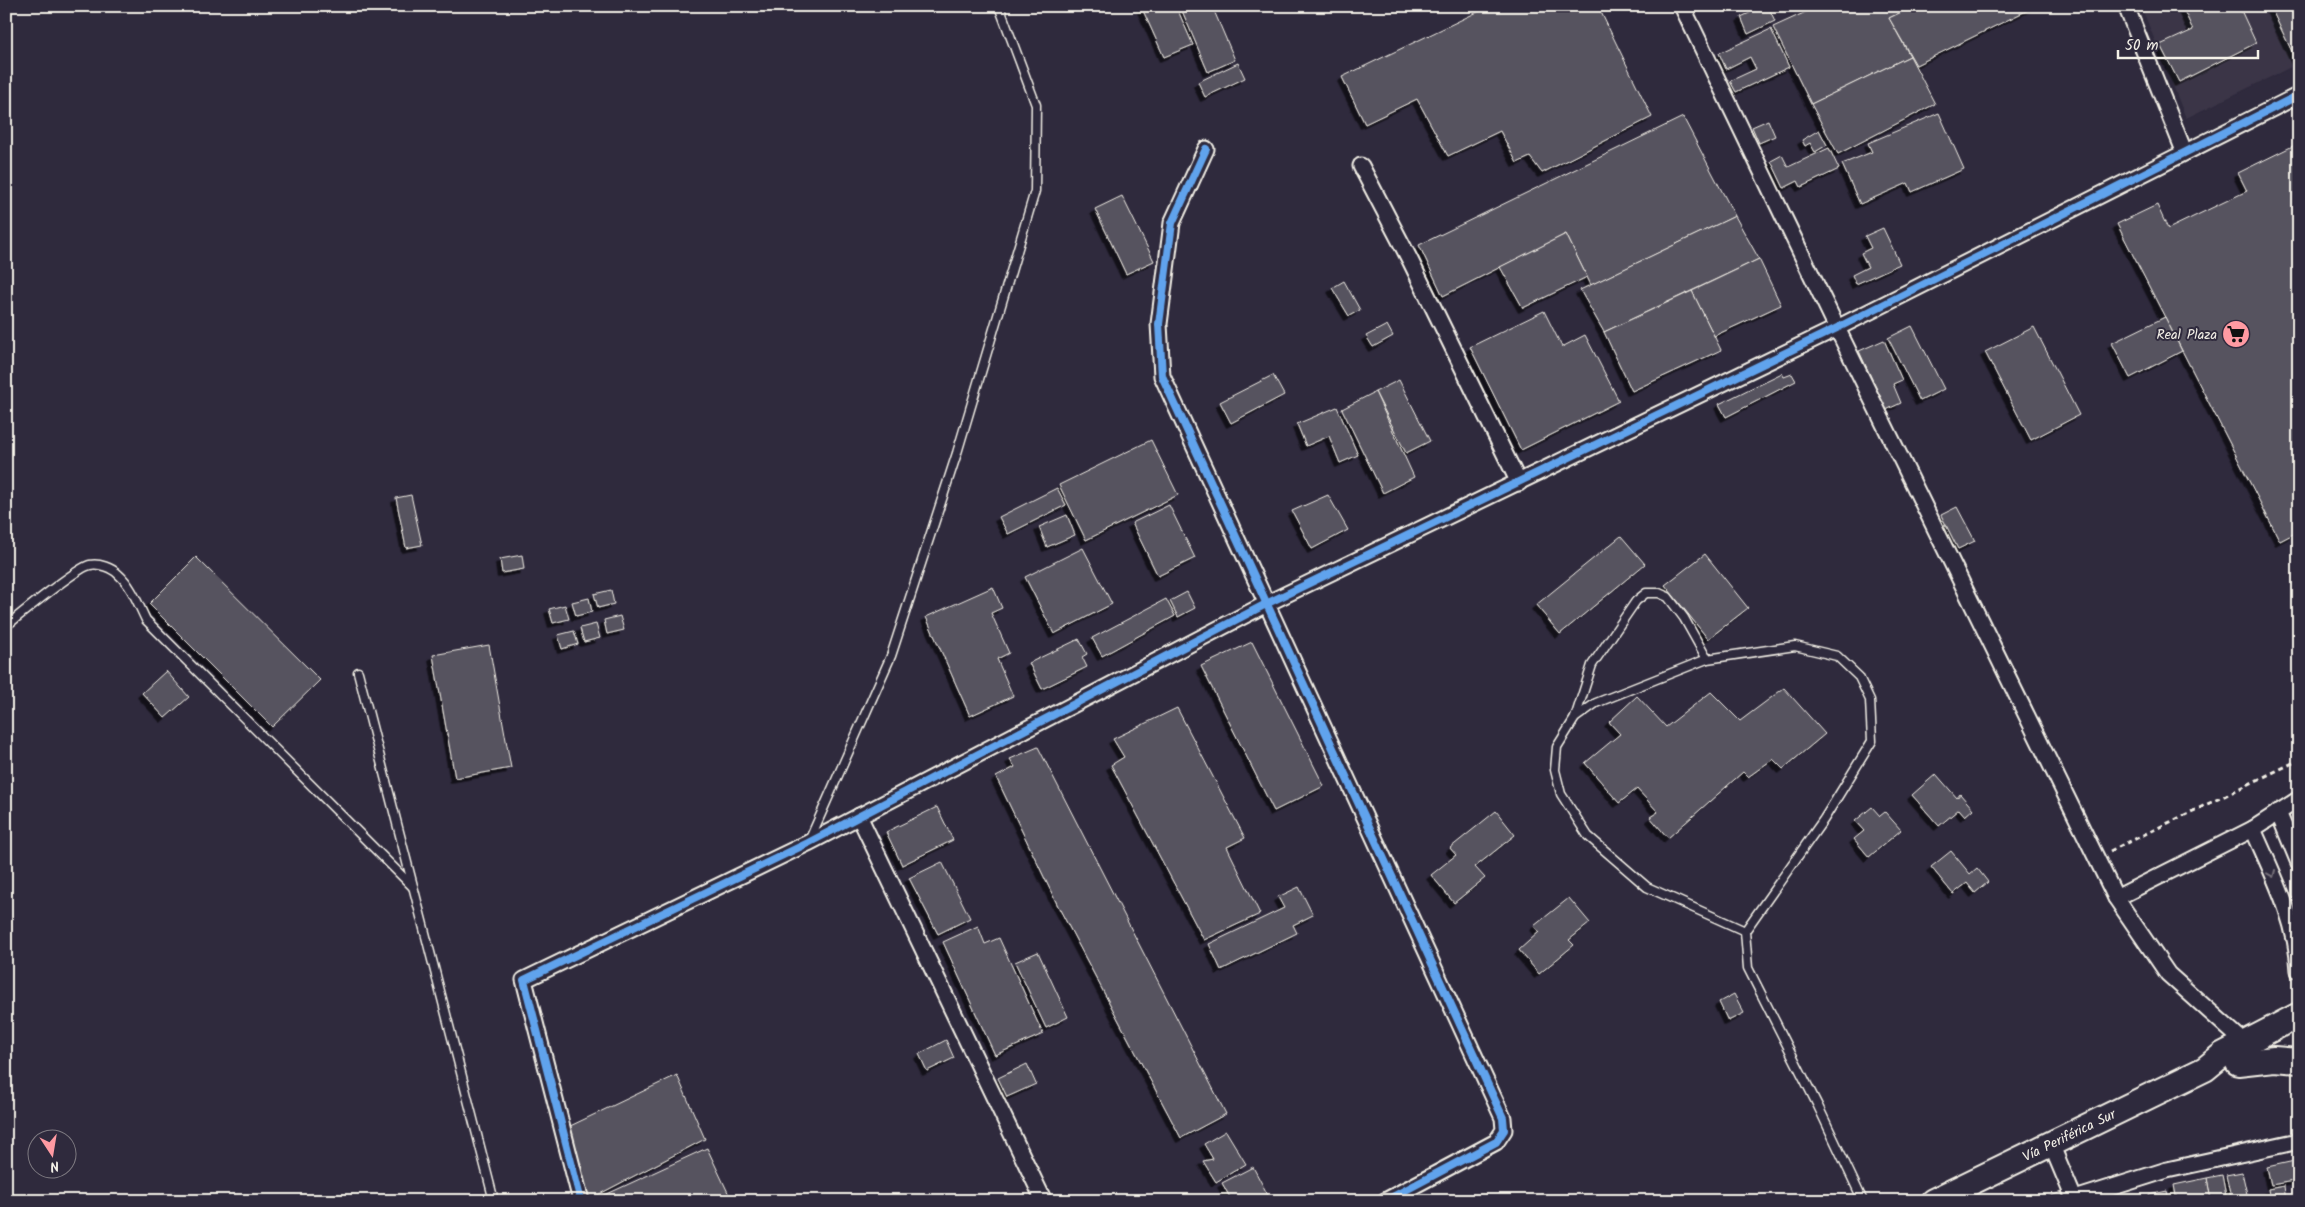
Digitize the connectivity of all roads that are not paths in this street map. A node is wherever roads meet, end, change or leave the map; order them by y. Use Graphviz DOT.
graph roads {
  1 [pos="999,6"];
  2 [pos="1682,6"];
  3 [pos="2126,6"];
  4 [pos="2299,95"];
  5 [pos="1206,150"];
  6 [pos="2184,151"];
  7 [pos="1361,166"];
  8 [pos="1837,328"];
  9 [pos="1519,483"];
  10 [pos="1268,604"];
  11 [pos="6,626"];
  12 [pos="1707,659"];
  13 [pos="358,672"];
  14 [pos="1575,718"];
  15 [pos="2299,798"];
  16 [pos="2278,812"];
  17 [pos="859,816"];
  18 [pos="2253,829"];
  19 [pos="808,843"];
  20 [pos="2299,863"];
  21 [pos="413,887"];
  22 [pos="2116,898"];
  23 [pos="1745,931"];
  24 [pos="2299,971"];
  25 [pos="2299,1014"];
  26 [pos="2299,1032"];
  27 [pos="2242,1053"];
  28 [pos="2299,1061"];
  29 [pos="2299,1141"];
  30 [pos="2051,1144"];
  31 [pos="2075,1200"];
  32 [pos="494,1201"];
  33 [pos="581,1201"];
  34 [pos="1044,1201"];
  35 [pos="1384,1201"];
  36 [pos="1863,1201"];
  37 [pos="1933,1201"];
  1 -- 19 [label="lane"];
  2 -- 8 [label="street"];
  3 -- 6 [label="street"];
  4 -- 6 [label="street"];
  5 -- 10 [label="street"];
  6 -- 8 [label="street"];
  7 -- 9 [label="street"];
  8 -- 9 [label="street"];
  8 -- 22 [label="street"];
  9 -- 10 [label="street"];
  10 -- 17 [label="street"];
  10 -- 35 [label="street"];
  11 -- 21 [label="lane"];
  12 -- 14 [label="lane"];
  12 -- 14 [label="lane"];
  12 -- 23 [label="lane"];
  13 -- 21 [label="lane"];
  14 -- 23 [label="lane"];
  15 -- 16 [label="street"];
  16 -- 18 [label="street"];
  16 -- 20 [label="street"];
  17 -- 19 [label="street"];
  17 -- 34 [label="street"];
  18 -- 22 [label="street"];
  18 -- 24 [label="street, one-way"];
  19 -- 33 [label="street"];
  21 -- 32 [label="lane"];
  22 -- 27 [label="street"];
  23 -- 36 [label="lane"];
  25 -- 27 [label="highway, Vía Periférica Sur"];
  26 -- 27 [label="highway, Vía Periférica Sur"];
  27 -- 28 [label="highway"];
  27 -- 30 [label="highway, Vía Periférica Sur"];
  29 -- 31 [label="street"];
  30 -- 31 [label="street"];
  30 -- 37 [label="highway, Vía Periférica Sur"];
}
